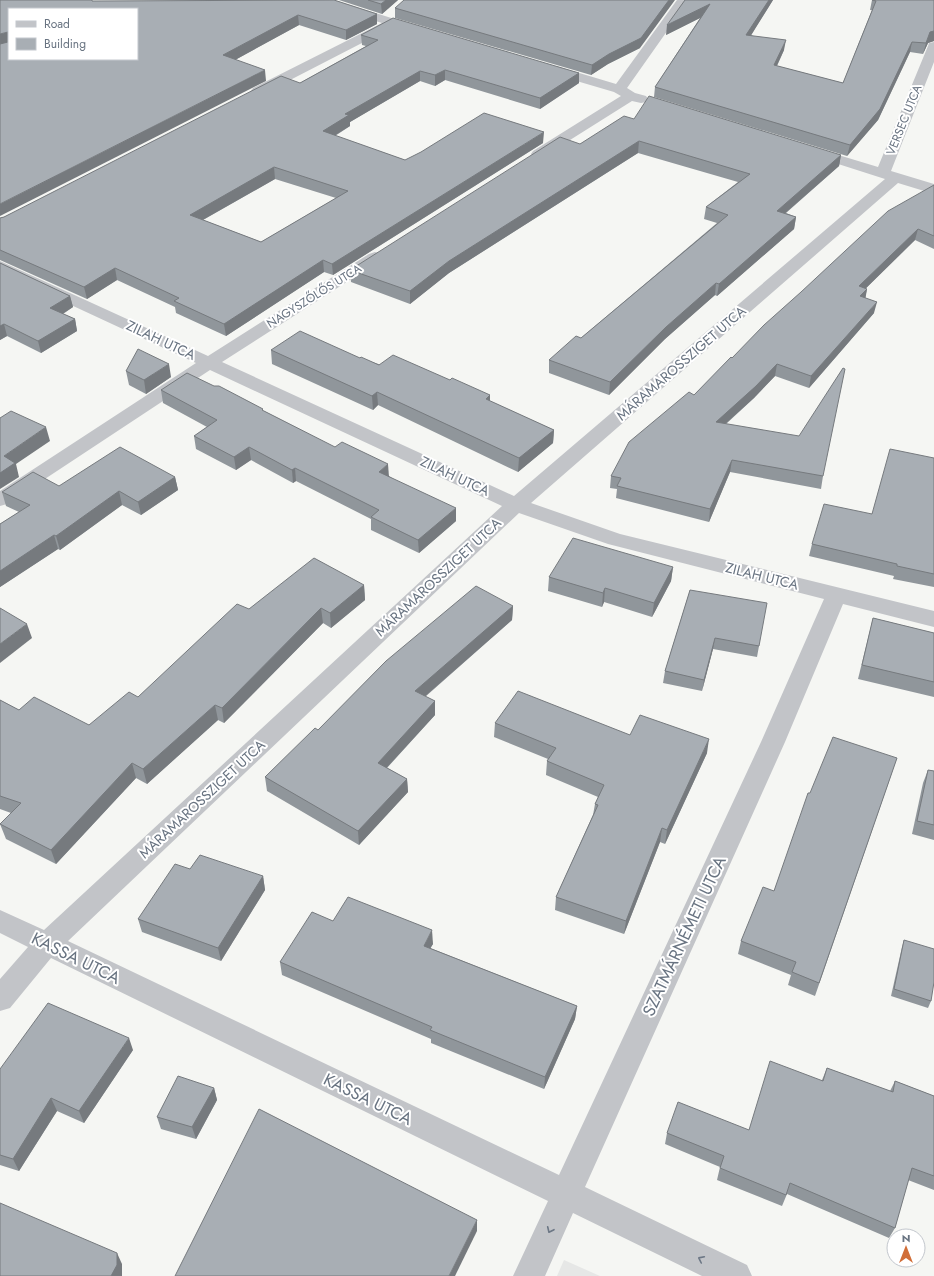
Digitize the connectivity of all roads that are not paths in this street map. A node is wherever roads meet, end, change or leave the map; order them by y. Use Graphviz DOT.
graph roads {
  1 [pos="322,0"];
  2 [pos="683,0"];
  3 [pos="391,18"];
  4 [pos="430,34"];
  5 [pos="934,46"];
  6 [pos="536,65"];
  7 [pos="624,92"];
  8 [pos="245,98"];
  9 [pos="652,102"];
  10 [pos="801,147"];
  11 [pos="523,163"];
  12 [pos="890,175"];
  13 [pos="934,189"];
  14 [pos="390,248"];
  15 [pos="0,266"];
  16 [pos="210,362"];
  17 [pos="0,500"];
  18 [pos="516,504"];
  19 [pos="836,595"];
  20 [pos="934,619"];
  21 [pos="0,921"];
  22 [pos="47,944"];
  23 [pos="0,999"];
  24 [pos="566,1195"];
  25 [pos="529,1276"];
  26 [pos="736,1276"];
  1 -- 3 [label="street"];
  2 -- 7 [label="street"];
  3 -- 4 [label="street"];
  3 -- 8 [label="street"];
  5 -- 12 [label="street, VERSEC UTCA"];
  6 -- 7 [label="street"];
  7 -- 9 [label="street"];
  7 -- 11 [label="street"];
  10 -- 12 [label="street"];
  12 -- 13 [label="street"];
  12 -- 18 [label="street, MÁRAMAROSSZIGET UTCA"];
  14 -- 16 [label="street, NAGYSZŐLŐS UTCA"];
  15 -- 16 [label="street, ZILAH UTCA"];
  16 -- 17 [label="street, NAGYSZŐLŐS UTCA"];
  16 -- 18 [label="street, ZILAH UTCA"];
  18 -- 19 [label="street, ZILAH UTCA"];
  18 -- 22 [label="street, MÁRAMAROSSZIGET UTCA"];
  19 -- 20 [label="street, ZILAH UTCA"];
  19 -- 24 [label="street, SZATMÁRNÉMETI UTCA"];
  21 -- 22 [label="street, KASSA UTCA"];
  22 -- 23 [label="street, MÁRAMAROSSZIGET UTCA"];
  22 -- 24 [label="street, KASSA UTCA"];
  24 -- 25 [label="street, SZATMÁRNÉMETI UTCA, one-way"];
  26 -- 24 [label="street, KASSA UTCA, one-way"];
}
